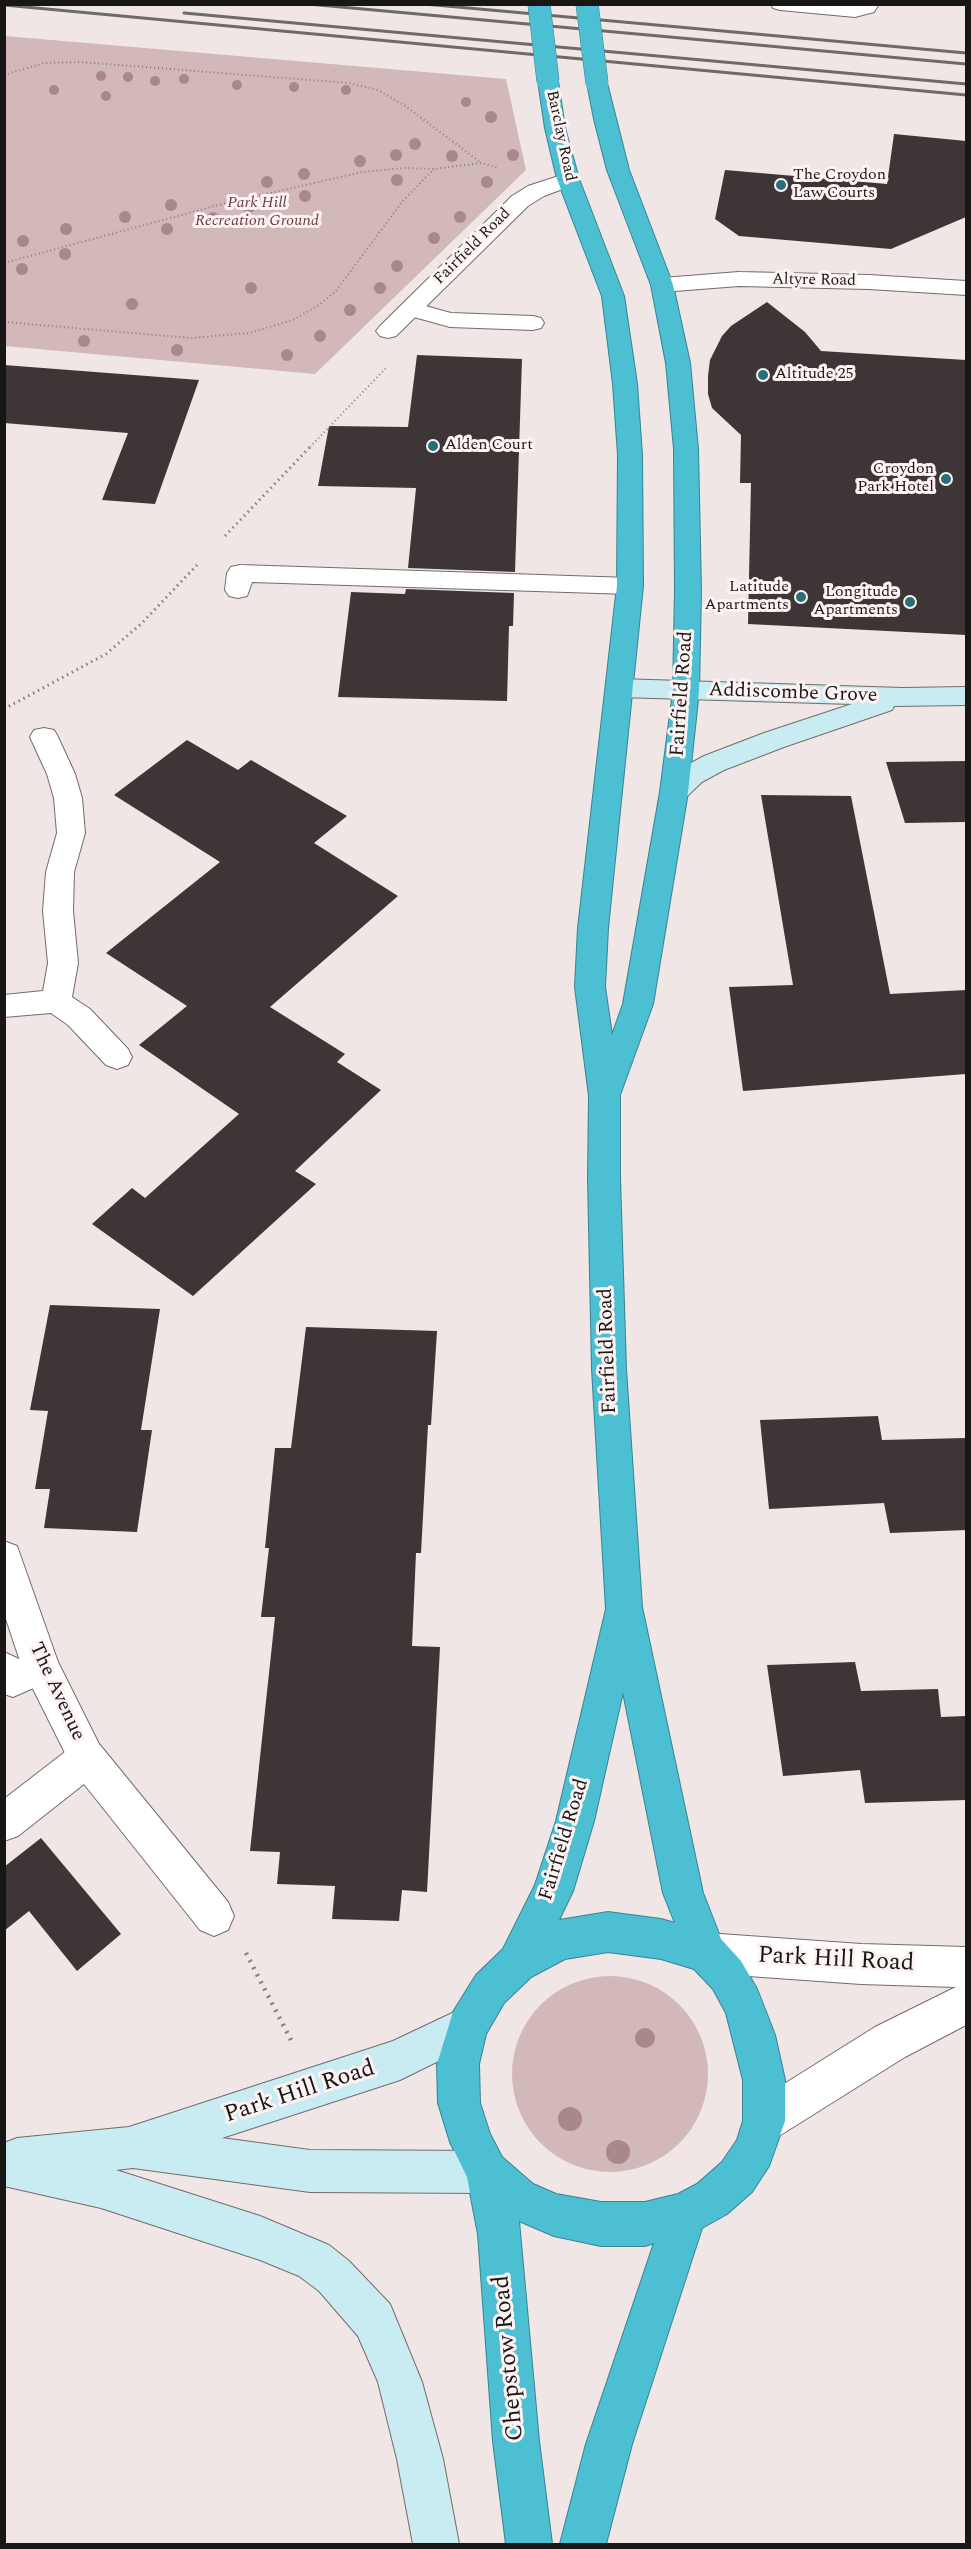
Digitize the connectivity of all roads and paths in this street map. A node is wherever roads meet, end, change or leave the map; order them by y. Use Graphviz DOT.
graph roads {
  1 [pos="539,4"];
  2 [pos="587,4"];
  3 [pos="780,4"];
  4 [pos="870,4"];
  5 [pos="4,75"];
  6 [pos="481,163"];
  7 [pos="434,169"];
  8 [pos="501,170"];
  9 [pos="568,179"];
  10 [pos="4,262"];
  11 [pos="662,285"];
  12 [pos="965,291"];
  13 [pos="613,296"];
  14 [pos="411,309"];
  15 [pos="4,322"];
  16 [pos="533,323"];
  17 [pos="388,331"];
  18 [pos="630,586"];
  19 [pos="238,590"];
  20 [pos="619,688"];
  21 [pos="686,691"];
  22 [pos="966,696"];
  23 [pos="903,697"];
  24 [pos="44,737"];
  25 [pos="674,792"];
  26 [pos="56,1001"];
  27 [pos="4,1006"];
  28 [pos="117,1057"];
  29 [pos="605,1096"];
  30 [pos="4,1557"];
  31 [pos="624,1607"];
  32 [pos="41,1667"];
  33 [pos="4,1669"];
  34 [pos="87,1758"];
  35 [pos="4,1823"];
  36 [pos="214,1916"];
  37 [pos="706,1953"];
  38 [pos="517,1963"];
  39 [pos="966,1967"];
  40 [pos="966,2003"];
  41 [pos="467,2026"];
  42 [pos="293,2046"];
  43 [pos="764,2121"];
  44 [pos="129,2148"];
  45 [pos="4,2160"];
  46 [pos="4,2165"];
  47 [pos="487,2172"];
  48 [pos="685,2214"];
  49 [pos="436,2544"];
  50 [pos="529,2544"];
  51 [pos="583,2544"];
  1 -- 9 [label="highway, Barclay Road, bridge"];
  2 -- 11 [label="highway, bridge"];
  3 -- 4 [label="street"];
  5 -- 6 [label="path"];
  6 -- 7 [label="path"];
  6 -- 8 [label="path"];
  7 -- 10 [label="path"];
  7 -- 15 [label="path"];
  9 -- 13 [label="highway, Barclay Road"];
  9 -- 14 [label="street, Fairfield Road"];
  11 -- 12 [label="street, Altyre Road"];
  11 -- 21 [label="highway, Fairfield Road"];
  13 -- 18 [label="highway, Fairfield Road"];
  14 -- 16 [label="street"];
  14 -- 17 [label="street, Fairfield Road"];
  18 -- 19 [label="street"];
  18 -- 20 [label="highway, Fairfield Road"];
  20 -- 21 [label="main road, Addiscombe Grove"];
  20 -- 29 [label="highway, Fairfield Road"];
  21 -- 23 [label="main road, Addiscombe Grove"];
  21 -- 25 [label="highway, Fairfield Road"];
  22 -- 23 [label="main road, Addiscombe Grove"];
  23 -- 25 [label="main road"];
  24 -- 26 [label="street"];
  25 -- 29 [label="highway, Fairfield Road"];
  26 -- 27 [label="street"];
  26 -- 28 [label="street"];
  29 -- 31 [label="highway, Fairfield Road"];
  30 -- 32 [label="street, The Avenue"];
  31 -- 37 [label="highway, Fairfield Road"];
  31 -- 38 [label="highway, Fairfield Road"];
  32 -- 33 [label="street"];
  32 -- 34 [label="street, The Avenue"];
  34 -- 35 [label="street"];
  34 -- 36 [label="street, The Avenue"];
  36 -- 42 [label="path"];
  37 -- 38 [label="highway"];
  37 -- 39 [label="street, Park Hill Road"];
  37 -- 43 [label="highway"];
  38 -- 41 [label="highway"];
  40 -- 43 [label="street"];
  41 -- 44 [label="main road, Park Hill Road"];
  41 -- 47 [label="highway"];
  43 -- 48 [label="highway"];
  44 -- 45 [label="main road, Park Hill Road"];
  44 -- 47 [label="main road, Park Hill Road"];
  46 -- 49 [label="main road"];
  47 -- 48 [label="highway"];
  47 -- 50 [label="highway, Chepstow Road"];
  48 -- 51 [label="highway"];
}
